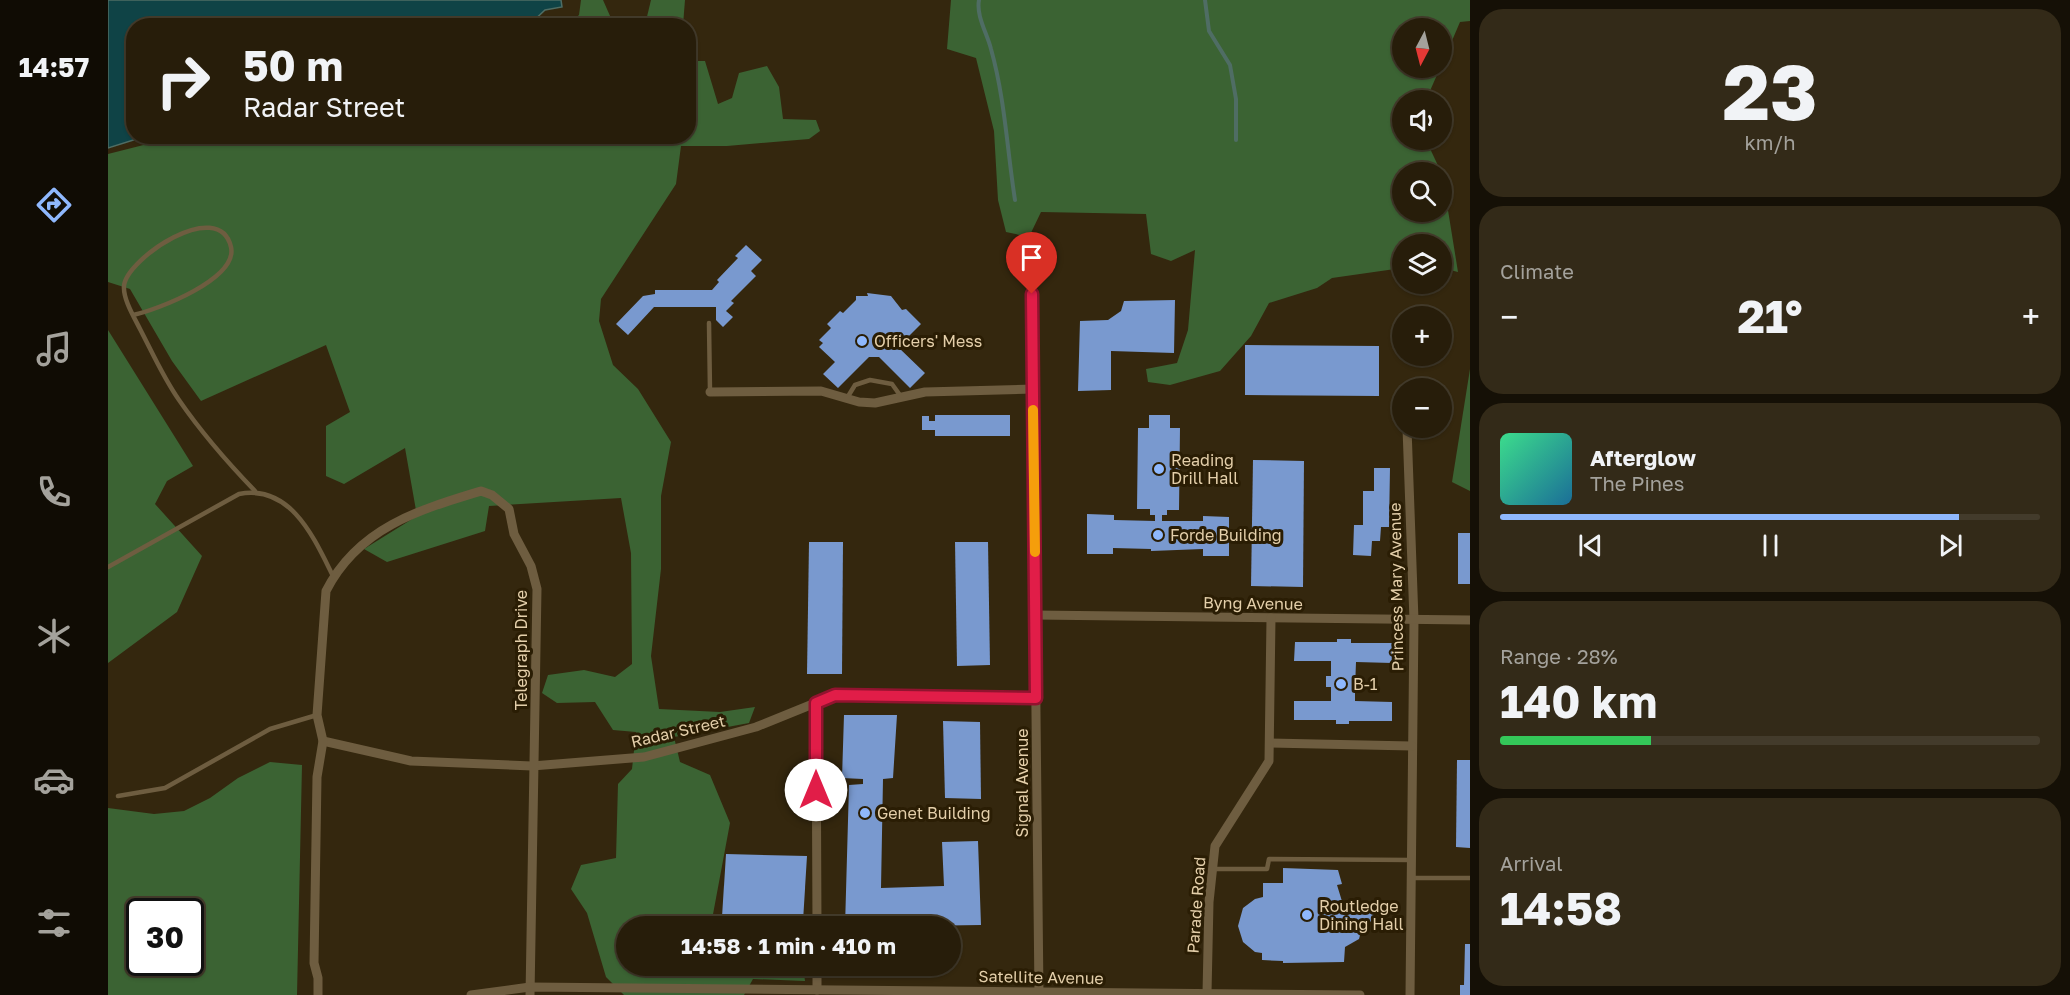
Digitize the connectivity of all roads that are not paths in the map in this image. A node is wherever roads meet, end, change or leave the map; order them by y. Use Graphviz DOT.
graph roads {
  1 [pos="1031,246"];
  2 [pos="133,315"];
  3 [pos="709,323"];
  4 [pos="1033,389"];
  5 [pos="710,393"];
  6 [pos="848,398"];
  7 [pos="902,398"];
  8 [pos="1407,438"];
  9 [pos="255,491"];
  10 [pos="108,567"];
  11 [pos="333,576"];
  12 [pos="1035,615"];
  13 [pos="1271,618"];
  14 [pos="1414,620"];
  15 [pos="1470,620"];
  16 [pos="1036,698"];
  17 [pos="816,703"];
  18 [pos="317,715"];
  19 [pos="323,741"];
  20 [pos="1270,743"];
  21 [pos="1412,746"];
  22 [pos="532,766"];
  23 [pos="118,796"];
  24 [pos="1412,860"];
  25 [pos="1212,869"];
  26 [pos="1411,878"];
  27 [pos="1470,878"];
  28 [pos="817,916"];
  29 [pos="817,976"];
  30 [pos="817,990"];
  31 [pos="530,991"];
  32 [pos="1039,993"];
  33 [pos="1207,993"];
  34 [pos="318,995"];
  35 [pos="471,995"];
  36 [pos="1360,995"];
  37 [pos="1410,995"];
  1 -- 4 [label="street, Signal Avenue"];
  2 -- 2 [label="lane"];
  2 -- 9 [label="lane"];
  3 -- 5 [label="lane"];
  4 -- 7 [label="street"];
  4 -- 12 [label="street, Signal Avenue"];
  5 -- 6 [label="street"];
  6 -- 7 [label="street"];
  6 -- 7 [label="lane"];
  8 -- 14 [label="street, Princess Mary Avenue"];
  9 -- 10 [label="lane"];
  9 -- 11 [label="lane"];
  11 -- 18 [label="street, Telegraph Drive"];
  11 -- 22 [label="street, Telegraph Drive"];
  12 -- 13 [label="street, Byng Avenue"];
  12 -- 16 [label="street, Signal Avenue"];
  13 -- 14 [label="street, Byng Avenue"];
  13 -- 20 [label="street, Parade Road"];
  14 -- 15 [label="street, Byng Avenue"];
  14 -- 21 [label="street, Princess Mary Avenue"];
  16 -- 17 [label="street, Radar Street"];
  16 -- 32 [label="street, Signal Avenue"];
  17 -- 22 [label="street, Radar Street"];
  17 -- 28 [label="street"];
  18 -- 19 [label="street, Telegraph Drive"];
  18 -- 23 [label="lane"];
  19 -- 22 [label="street, Radar Street"];
  19 -- 34 [label="street, Telegraph Drive"];
  20 -- 21 [label="street"];
  20 -- 25 [label="street, Parade Road"];
  21 -- 24 [label="street, Princess Mary Avenue"];
  22 -- 31 [label="street, Telegraph Drive"];
  24 -- 25 [label="lane"];
  24 -- 26 [label="street, Princess Mary Avenue"];
  25 -- 33 [label="street, Parade Road"];
  26 -- 27 [label="lane"];
  26 -- 37 [label="street, Princess Mary Avenue"];
  29 -- 30 [label="street"];
  30 -- 31 [label="street, Satellite Avenue"];
  30 -- 32 [label="street, Satellite Avenue"];
  31 -- 35 [label="street, Satellite Avenue"];
  32 -- 33 [label="street, Satellite Avenue"];
  33 -- 36 [label="street, Satellite Avenue"];
}
